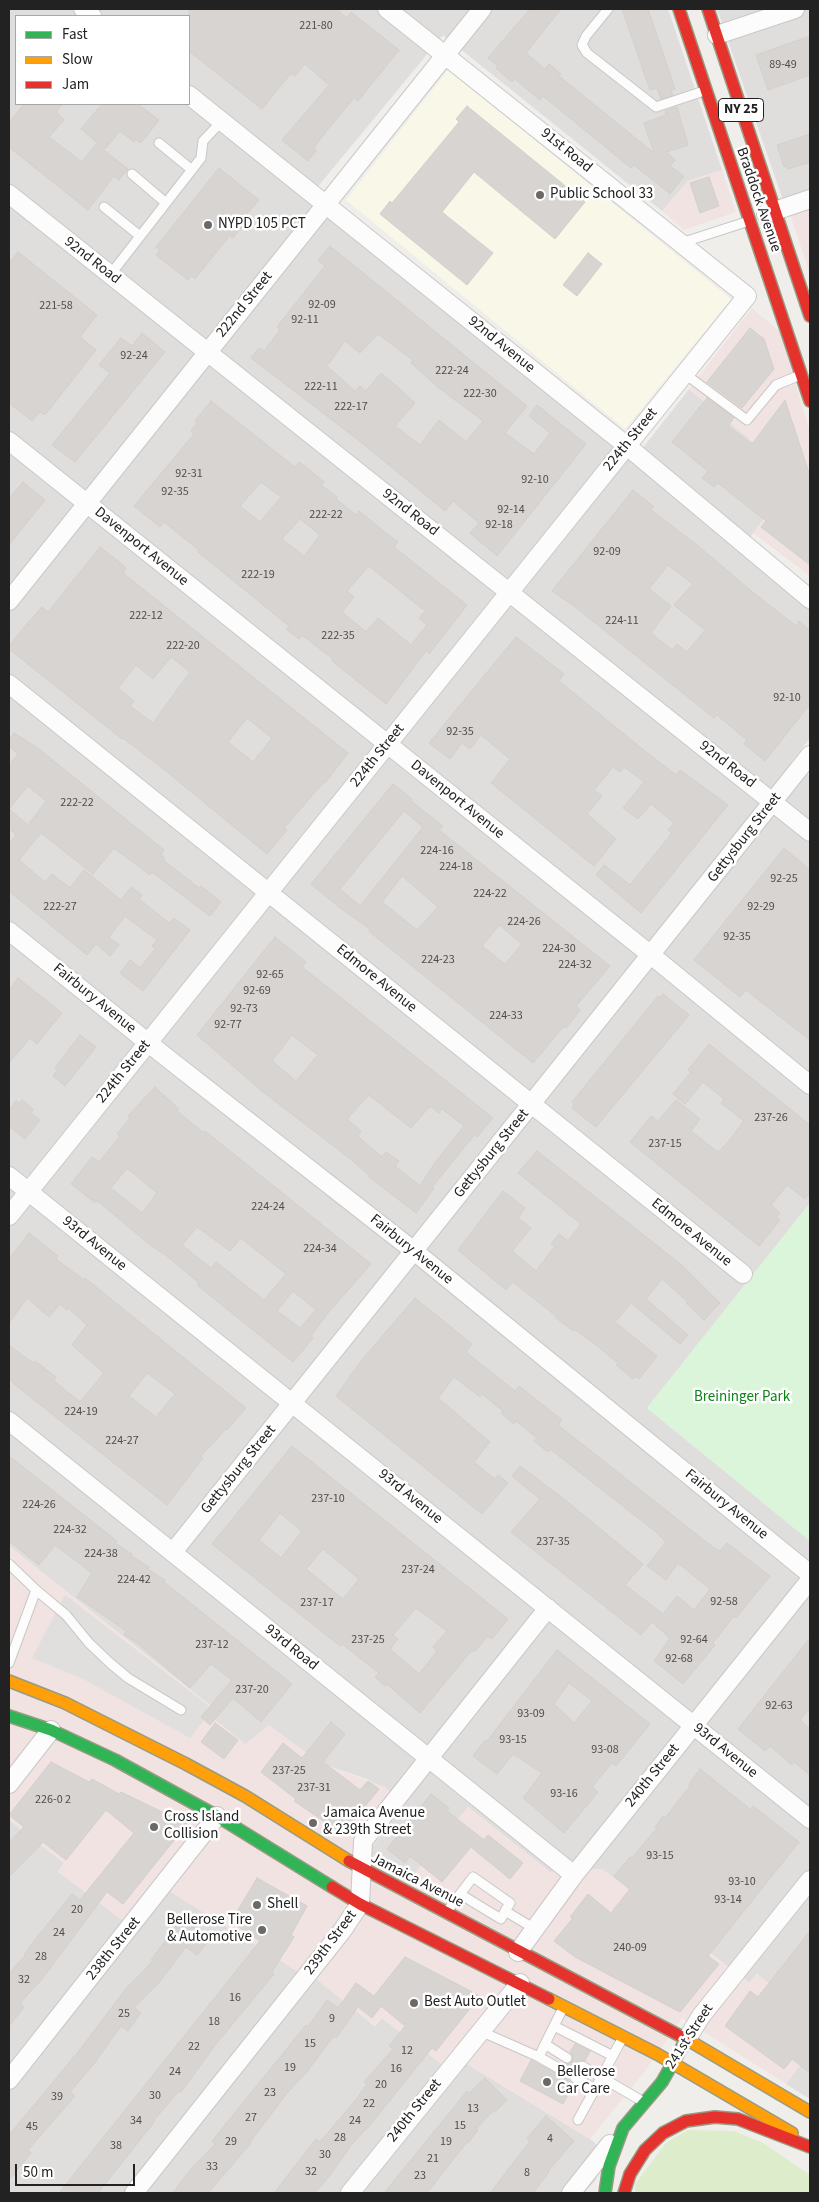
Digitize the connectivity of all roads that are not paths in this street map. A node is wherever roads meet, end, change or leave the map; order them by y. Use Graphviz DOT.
graph roads {
  1 [pos="387,9"];
  2 [pos="482,9"];
  3 [pos="608,9"];
  4 [pos="679,9"];
  5 [pos="708,9"];
  6 [pos="794,9"];
  7 [pos="716,36"];
  8 [pos="445,55"];
  9 [pos="706,91"];
  10 [pos="190,96"];
  11 [pos="221,122"];
  12 [pos="159,143"];
  13 [pos="192,170"];
  14 [pos="132,174"];
  15 [pos="9,194"];
  16 [pos="810,199"];
  17 [pos="166,203"];
  18 [pos="325,204"];
  19 [pos="104,207"];
  20 [pos="775,211"];
  21 [pos="749,221"];
  22 [pos="140,236"];
  23 [pos="680,243"];
  24 [pos="110,275"];
  25 [pos="773,290"];
  26 [pos="747,296"];
  27 [pos="810,316"];
  28 [pos="207,352"];
  29 [pos="685,374"];
  30 [pos="801,375"];
  31 [pos="810,401"];
  32 [pos="9,440"];
  33 [pos="627,446"];
  34 [pos="87,504"];
  35 [pos="509,592"];
  36 [pos="810,599"];
  37 [pos="9,601"];
  38 [pos="9,684"];
  39 [pos="388,744"];
  40 [pos="810,755"];
  41 [pos="773,802"];
  42 [pos="810,832"];
  43 [pos="268,893"];
  44 [pos="9,931"];
  45 [pos="651,955"];
  46 [pos="148,1043"];
  47 [pos="810,1085"];
  48 [pos="532,1105"];
  49 [pos="9,1176"];
  50 [pos="29,1192"];
  51 [pos="9,1216"];
  52 [pos="414,1251"];
  53 [pos="743,1274"];
  54 [pos="293,1403"];
  55 [pos="9,1421"];
  56 [pos="173,1552"];
  57 [pos="9,1564"];
  58 [pos="810,1574"];
  59 [pos="810,1580"];
  60 [pos="36,1590"];
  61 [pos="548,1608"];
  62 [pos="9,1663"];
  63 [pos="9,1681"];
  64 [pos="181,1710"];
  65 [pos="10,1718"];
  66 [pos="694,1726"];
  67 [pos="51,1730"];
  68 [pos="428,1757"];
  69 [pos="9,1784"];
  70 [pos="217,1816"];
  71 [pos="810,1820"];
  72 [pos="362,1869"];
  73 [pos="574,1875"];
  74 [pos="810,1880"];
  75 [pos="460,1894"];
  76 [pos="360,1904"];
  77 [pos="505,1911"];
  78 [pos="446,1912"];
  79 [pos="534,1929"];
  80 [pos="518,1952"];
  81 [pos="520,1983"];
  82 [pos="564,2006"];
  83 [pos="554,2026"];
  84 [pos="480,2031"];
  85 [pos="624,2037"];
  86 [pos="687,2039"];
  87 [pos="545,2044"];
  88 [pos="613,2056"];
  89 [pos="539,2057"];
  90 [pos="567,2058"];
  91 [pos="673,2063"];
  92 [pos="582,2066"];
  93 [pos="560,2069"];
  94 [pos="601,2077"];
  95 [pos="575,2078"];
  96 [pos="9,2080"];
  97 [pos="595,2089"];
  98 [pos="645,2102"];
  99 [pos="810,2112"];
  100 [pos="578,2120"];
  101 [pos="623,2128"];
  102 [pos="810,2146"];
  103 [pos="134,2193"];
  104 [pos="350,2193"];
  105 [pos="571,2193"];
  106 [pos="605,2193"];
  107 [pos="624,2193"];
  1 -- 8 [label="street, 91st Road"];
  2 -- 8 [label="street, 222nd Street"];
  3 -- 9 [label="lane"];
  4 -- 9 [label="main road, Braddock Avenue / NY 25"];
  5 -- 7 [label="main road, Braddock Avenue / NY 25"];
  6 -- 7 [label="street"];
  7 -- 20 [label="main road, Braddock Avenue / NY 25"];
  8 -- 18 [label="street, 222nd Street"];
  8 -- 23 [label="street, 91st Road"];
  9 -- 21 [label="main road, Braddock Avenue / NY 25"];
  10 -- 11 [label="street, 92nd Avenue"];
  11 -- 13 [label="lane"];
  11 -- 18 [label="street, 92nd Avenue"];
  12 -- 13 [label="lane"];
  13 -- 17 [label="lane"];
  14 -- 17 [label="lane"];
  15 -- 24 [label="street, 92nd Road"];
  16 -- 20 [label="street"];
  17 -- 22 [label="lane"];
  18 -- 28 [label="street, 222nd Street"];
  18 -- 33 [label="street, 92nd Avenue"];
  19 -- 22 [label="lane"];
  20 -- 21 [label="street"];
  20 -- 27 [label="main road, Braddock Avenue / NY 25"];
  21 -- 23 [label="lane"];
  21 -- 25 [label="main road, Braddock Avenue / NY 25"];
  22 -- 24 [label="lane"];
  23 -- 26 [label="street, 91st Road"];
  24 -- 28 [label="street, 92nd Road"];
  25 -- 26 [label="street"];
  25 -- 30 [label="main road, Braddock Avenue / NY 25"];
  26 -- 29 [label="street, 224th Street"];
  28 -- 34 [label="street, 222nd Street"];
  28 -- 35 [label="street, 92nd Road"];
  29 -- 30 [label="lane"];
  29 -- 33 [label="street, 224th Street"];
  30 -- 31 [label="main road, Braddock Avenue / NY 25"];
  32 -- 34 [label="street, Davenport Avenue"];
  33 -- 35 [label="street, 224th Street"];
  33 -- 36 [label="street, 92nd Avenue"];
  34 -- 37 [label="street, 222nd Street"];
  34 -- 39 [label="street, Davenport Avenue"];
  35 -- 39 [label="street, 224th Street"];
  35 -- 41 [label="street, 92nd Road"];
  38 -- 43 [label="street, Edmore Avenue"];
  39 -- 43 [label="street, 224th Street"];
  39 -- 45 [label="street, Davenport Avenue"];
  40 -- 41 [label="street, Gettysburg Street"];
  41 -- 42 [label="street, 92nd Road"];
  41 -- 45 [label="street, Gettysburg Street"];
  43 -- 46 [label="street, 224th Street"];
  43 -- 48 [label="street, Edmore Avenue"];
  44 -- 46 [label="street, Fairbury Avenue"];
  45 -- 47 [label="street, Davenport Avenue"];
  45 -- 48 [label="street, Gettysburg Street"];
  46 -- 50 [label="street, 224th Street"];
  46 -- 52 [label="street, Fairbury Avenue"];
  48 -- 52 [label="street, Gettysburg Street"];
  48 -- 53 [label="street, Edmore Avenue"];
  49 -- 50 [label="street, 93rd Avenue"];
  50 -- 51 [label="street, 224th Street"];
  50 -- 54 [label="street, 93rd Avenue"];
  52 -- 54 [label="street, Gettysburg Street"];
  52 -- 58 [label="street, Fairbury Avenue"];
  54 -- 56 [label="street, Gettysburg Street"];
  54 -- 61 [label="street, 93rd Avenue"];
  55 -- 56 [label="street, 93rd Road"];
  56 -- 68 [label="street, 93rd Road"];
  57 -- 60 [label="lane"];
  59 -- 66 [label="street, 240th Street"];
  60 -- 62 [label="lane"];
  60 -- 64 [label="lane"];
  61 -- 66 [label="street, 93rd Avenue"];
  61 -- 68 [label="street, 239th Street"];
  63 -- 72 [label="main road, Jamaica Avenue"];
  65 -- 67 [label="main road"];
  66 -- 71 [label="street, 93rd Avenue"];
  66 -- 73 [label="street, 240th Street"];
  67 -- 69 [label="street"];
  67 -- 70 [label="main road"];
  68 -- 72 [label="street, 239th Street"];
  68 -- 73 [label="street, 93rd Road"];
  70 -- 76 [label="main road"];
  70 -- 96 [label="street, 238th Street"];
  72 -- 76 [label="street, 239th Street"];
  72 -- 78 [label="main road, Jamaica Avenue"];
  73 -- 79 [label="street, 240th Street"];
  74 -- 86 [label="street, 241st Street"];
  75 -- 77 [label="lane"];
  75 -- 77 [label="lane"];
  75 -- 78 [label="lane"];
  76 -- 81 [label="main road"];
  76 -- 103 [label="street, 239th Street"];
  77 -- 79 [label="lane"];
  78 -- 80 [label="main road, Jamaica Avenue"];
  79 -- 80 [label="street, 240th Street"];
  80 -- 86 [label="main road, Jamaica Avenue"];
  81 -- 82 [label="main road"];
  81 -- 84 [label="street, 240th Street"];
  82 -- 83 [label="lane"];
  82 -- 85 [label="main road"];
  83 -- 87 [label="lane"];
  83 -- 88 [label="lane"];
  84 -- 89 [label="lane"];
  84 -- 104 [label="street, 240th Street"];
  85 -- 88 [label="lane"];
  85 -- 91 [label="main road"];
  86 -- 91 [label="main road, 241st Street"];
  86 -- 99 [label="main road, Jamaica Avenue"];
  87 -- 89 [label="lane"];
  87 -- 90 [label="lane"];
  88 -- 94 [label="lane"];
  89 -- 93 [label="lane"];
  91 -- 98 [label="main road, 241st Street"];
  91 -- 102 [label="main road"];
  92 -- 94 [label="lane"];
  94 -- 97 [label="lane"];
  94 -- 98 [label="lane"];
  95 -- 97 [label="lane"];
  97 -- 100 [label="lane"];
  98 -- 101 [label="main road, 241st Street"];
  101 -- 105 [label="street, 241st Street"];
  101 -- 106 [label="main road"];
  102 -- 107 [label="main road"];
}
